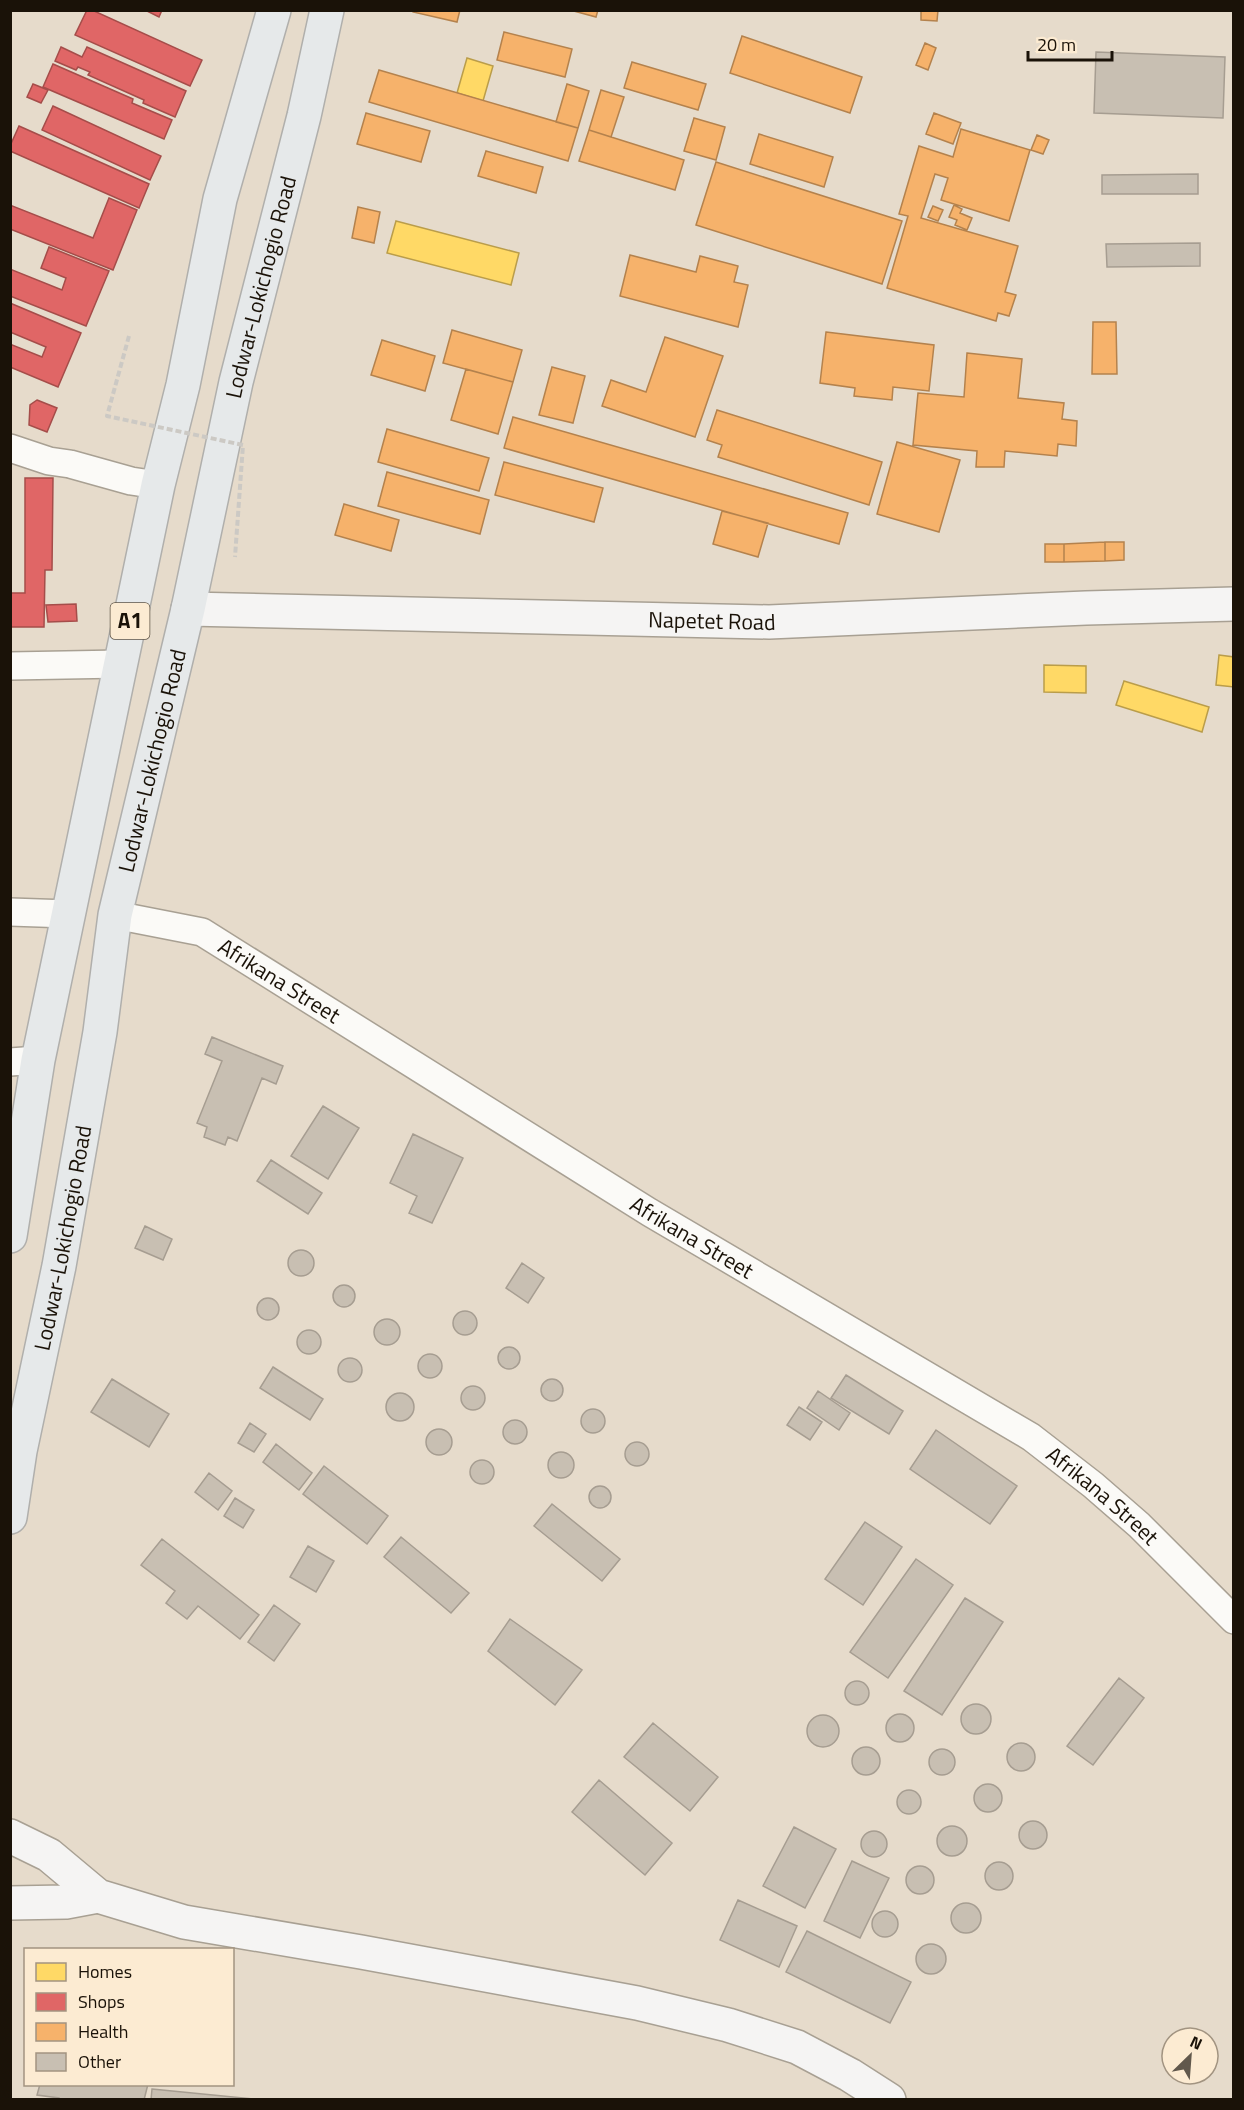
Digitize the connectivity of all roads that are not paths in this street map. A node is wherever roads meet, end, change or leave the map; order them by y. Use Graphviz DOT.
graph roads {
  1 [pos="274,10"];
  2 [pos="327,10"];
  3 [pos="10,448"];
  4 [pos="158,485"];
  5 [pos="1233,604"];
  6 [pos="188,609"];
  7 [pos="121,664"];
  8 [pos="10,666"];
  9 [pos="10,912"];
  10 [pos="69,914"];
  11 [pos="115,915"];
  12 [pos="24,1061"];
  13 [pos="10,1236"];
  14 [pos="10,1517"];
  15 [pos="1233,1620"];
  16 [pos="10,1836"];
  17 [pos="98,1896"];
  18 [pos="10,1903"];
  19 [pos="889,2100"];
  1 -- 4 [label="highway, A1"];
  2 -- 6 [label="highway, Lodwar-Lokichogio Road / A1"];
  3 -- 4 [label="street"];
  4 -- 7 [label="highway, A1"];
  5 -- 6 [label="main road, Napetet Road"];
  6 -- 11 [label="highway, Lodwar-Lokichogio Road / A1"];
  7 -- 8 [label="street"];
  7 -- 10 [label="highway, A1"];
  9 -- 10 [label="street"];
  10 -- 12 [label="highway, A1"];
  11 -- 14 [label="highway, Lodwar-Lokichogio Road / A1"];
  11 -- 15 [label="street, Afrikana Street"];
  12 -- 13 [label="highway, A1"];
  16 -- 17 [label="main road"];
  17 -- 18 [label="main road"];
  17 -- 19 [label="main road"];
}
